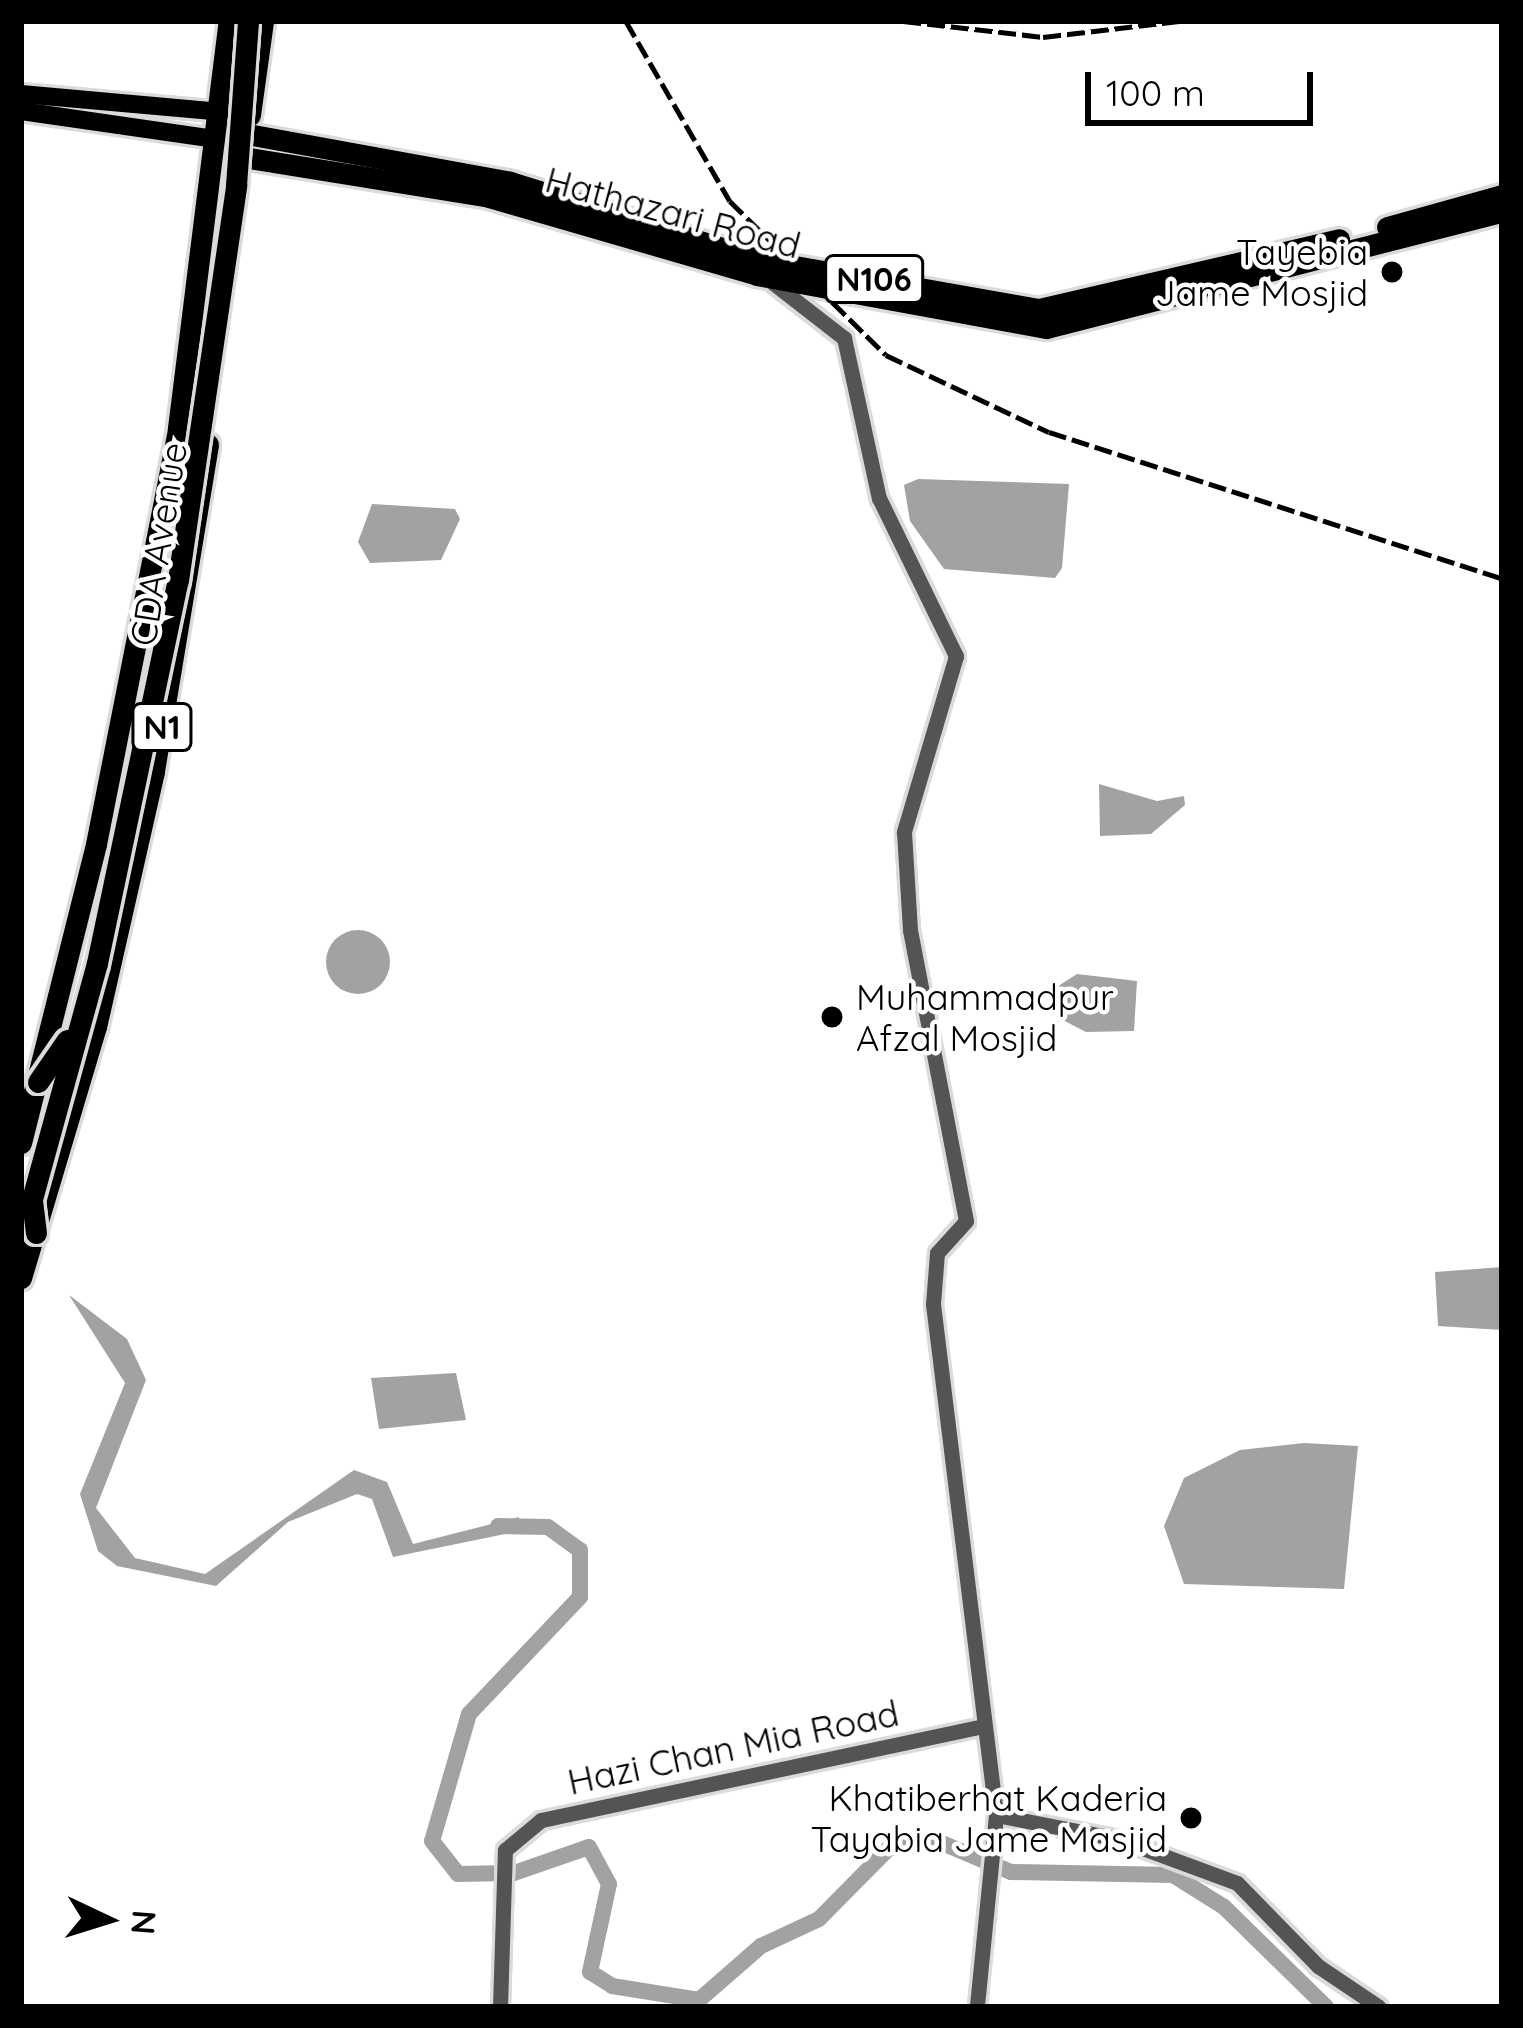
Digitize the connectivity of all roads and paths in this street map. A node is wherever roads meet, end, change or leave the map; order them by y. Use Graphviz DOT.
graph roads {
  1 [pos="230,21"];
  2 [pos="244,21"];
  3 [pos="263,21"];
  4 [pos="21,94"];
  5 [pos="21,111"];
  6 [pos="221,112"];
  7 [pos="247,134"];
  8 [pos="216,139"];
  9 [pos="244,158"];
  10 [pos="1502,195"];
  11 [pos="1502,212"];
  12 [pos="757,275"];
  13 [pos="178,428"];
  14 [pos="209,432"];
  15 [pos="38,1082"];
  16 [pos="21,1142"];
  17 [pos="36,1233"];
  18 [pos="21,1278"];
  19 [pos="983,1726"];
  20 [pos="996,1815"];
  21 [pos="500,2007"];
  22 [pos="977,2007"];
  23 [pos="1379,2007"];
  1 -- 6 [label="highway"];
  2 -- 15 [label="highway, bridge"];
  2 -- 17 [label="highway, bridge"];
  3 -- 7 [label="highway, CDA Avenue / N1"];
  4 -- 6 [label="main road"];
  5 -- 8 [label="main road"];
  6 -- 8 [label="highway"];
  7 -- 9 [label="highway, CDA Avenue / N1"];
  7 -- 10 [label="highway, Hathazari Road / N106"];
  8 -- 13 [label="highway"];
  9 -- 12 [label="highway, Hathazari Road / N106"];
  9 -- 14 [label="highway, CDA Avenue / N1"];
  11 -- 12 [label="highway, Hathazari Road / N106"];
  12 -- 19 [label="street"];
  13 -- 14 [label="highway"];
  13 -- 15 [label="highway"];
  14 -- 17 [label="highway, CDA Avenue / N1"];
  15 -- 16 [label="highway"];
  17 -- 18 [label="highway, CDA Avenue / N1"];
  19 -- 20 [label="street"];
  19 -- 21 [label="street, Hazi Chan Mia Road"];
  20 -- 22 [label="street"];
  20 -- 23 [label="street"];
}
